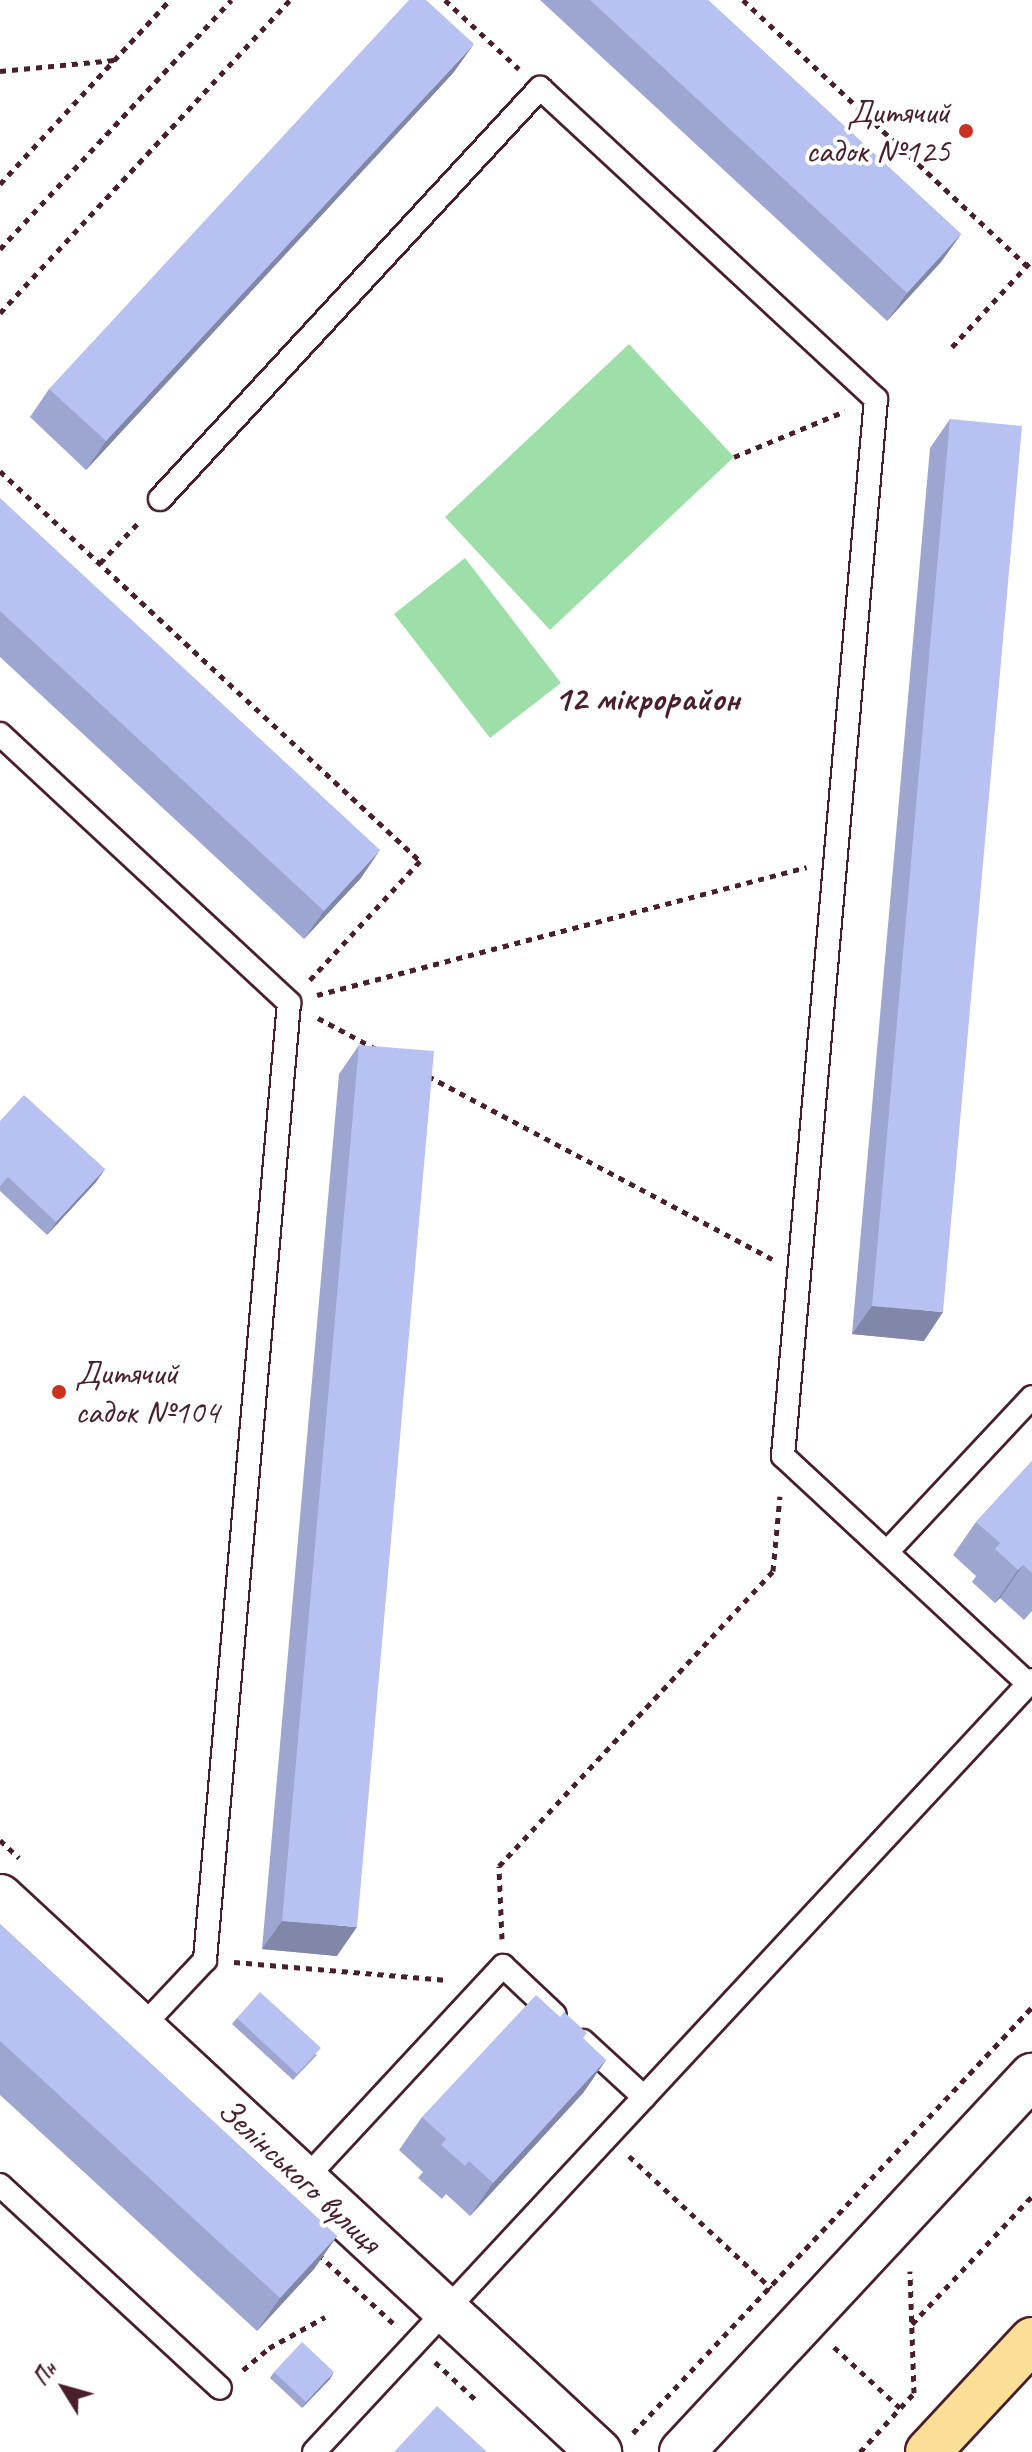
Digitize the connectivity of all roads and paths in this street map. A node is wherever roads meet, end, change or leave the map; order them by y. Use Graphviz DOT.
graph roads {
  1 [pos="170,0"];
  2 [pos="231,0"];
  3 [pos="290,0"];
  4 [pos="445,0"];
  5 [pos="743,0"];
  6 [pos="115,60"];
  7 [pos="0,71"];
  8 [pos="540,88"];
  9 [pos="0,184"];
  10 [pos="0,249"];
  11 [pos="1030,265"];
  12 [pos="0,313"];
  13 [pos="952,347"];
  14 [pos="876,399"];
  15 [pos="734,457"];
  16 [pos="0,471"];
  17 [pos="160,499"];
  18 [pos="100,563"];
  19 [pos="0,734"];
  20 [pos="835,859"];
  21 [pos="289,1003"];
  22 [pos="386,1054"];
  23 [pos="427,1076"];
  24 [pos="799,1274"];
  25 [pos="1032,1397"];
  26 [pos="783,1456"];
  27 [pos="887,1552"];
  28 [pos="1030,1682"];
  29 [pos="0,1897"];
  30 [pos="205,1960"];
  31 [pos="503,1966"];
  32 [pos="486,1984"];
  33 [pos="1032,2007"];
  34 [pos="141,2028"];
  35 [pos="1032,2076"];
  36 [pos="644,2097"];
  37 [pos="608,2136"];
  38 [pos="305,2179"];
  39 [pos="1,2187"];
  40 [pos="1032,2196"];
  41 [pos="312,2248"];
  42 [pos="770,2287"];
  43 [pos="446,2310"];
  44 [pos="325,2317"];
  45 [pos="805,2320"];
  46 [pos="912,2324"];
  47 [pos="1032,2340"];
  48 [pos="415,2344"];
  49 [pos="220,2388"];
  50 [pos="914,2393"];
  51 [pos="900,2408"];
  52 [pos="486,2409"];
  53 [pos="617,2441"];
  54 [pos="314,2452"];
  55 [pos="682,2452"];
  56 [pos="860,2452"];
  57 [pos="928,2452"];
  1 -- 6 [label="path"];
  2 -- 10 [label="path"];
  3 -- 12 [label="path"];
  4 -- 8 [label="path"];
  5 -- 11 [label="path"];
  6 -- 7 [label="path"];
  6 -- 9 [label="path"];
  8 -- 14 [label="lane"];
  8 -- 17 [label="lane"];
  11 -- 13 [label="path"];
  14 -- 15 [label="path"];
  14 -- 20 [label="lane"];
  16 -- 18 [label="path"];
  17 -- 18 [label="path"];
  18 -- 21 [label="path"];
  19 -- 21 [label="lane"];
  20 -- 21 [label="path"];
  20 -- 24 [label="lane"];
  21 -- 22 [label="path"];
  21 -- 30 [label="lane"];
  23 -- 24 [label="path"];
  24 -- 26 [label="lane"];
  25 -- 27 [label="lane"];
  26 -- 27 [label="lane"];
  26 -- 31 [label="path"];
  27 -- 28 [label="lane"];
  28 -- 36 [label="lane"];
  29 -- 34 [label="street, Зелінського вулиця"];
  30 -- 32 [label="path"];
  30 -- 34 [label="lane"];
  31 -- 32 [label="lane"];
  31 -- 36 [label="lane"];
  32 -- 38 [label="lane"];
  33 -- 42 [label="path"];
  34 -- 38 [label="street, Зелінського вулиця"];
  35 -- 45 [label="street"];
  36 -- 37 [label="lane"];
  37 -- 42 [label="path"];
  37 -- 43 [label="lane"];
  38 -- 43 [label="street, Зелінського вулиця"];
  39 -- 49 [label="lane"];
  40 -- 46 [label="path"];
  41 -- 48 [label="path"];
  42 -- 45 [label="path"];
  42 -- 53 [label="path"];
  43 -- 48 [label="lane"];
  43 -- 53 [label="street, Зелінського вулиця"];
  44 -- 49 [label="path"];
  45 -- 51 [label="path"];
  45 -- 55 [label="street"];
  47 -- 57 [label="highway"];
  48 -- 52 [label="path"];
  48 -- 54 [label="lane"];
  50 -- 51 [label="path"];
  51 -- 56 [label="path"];
}
